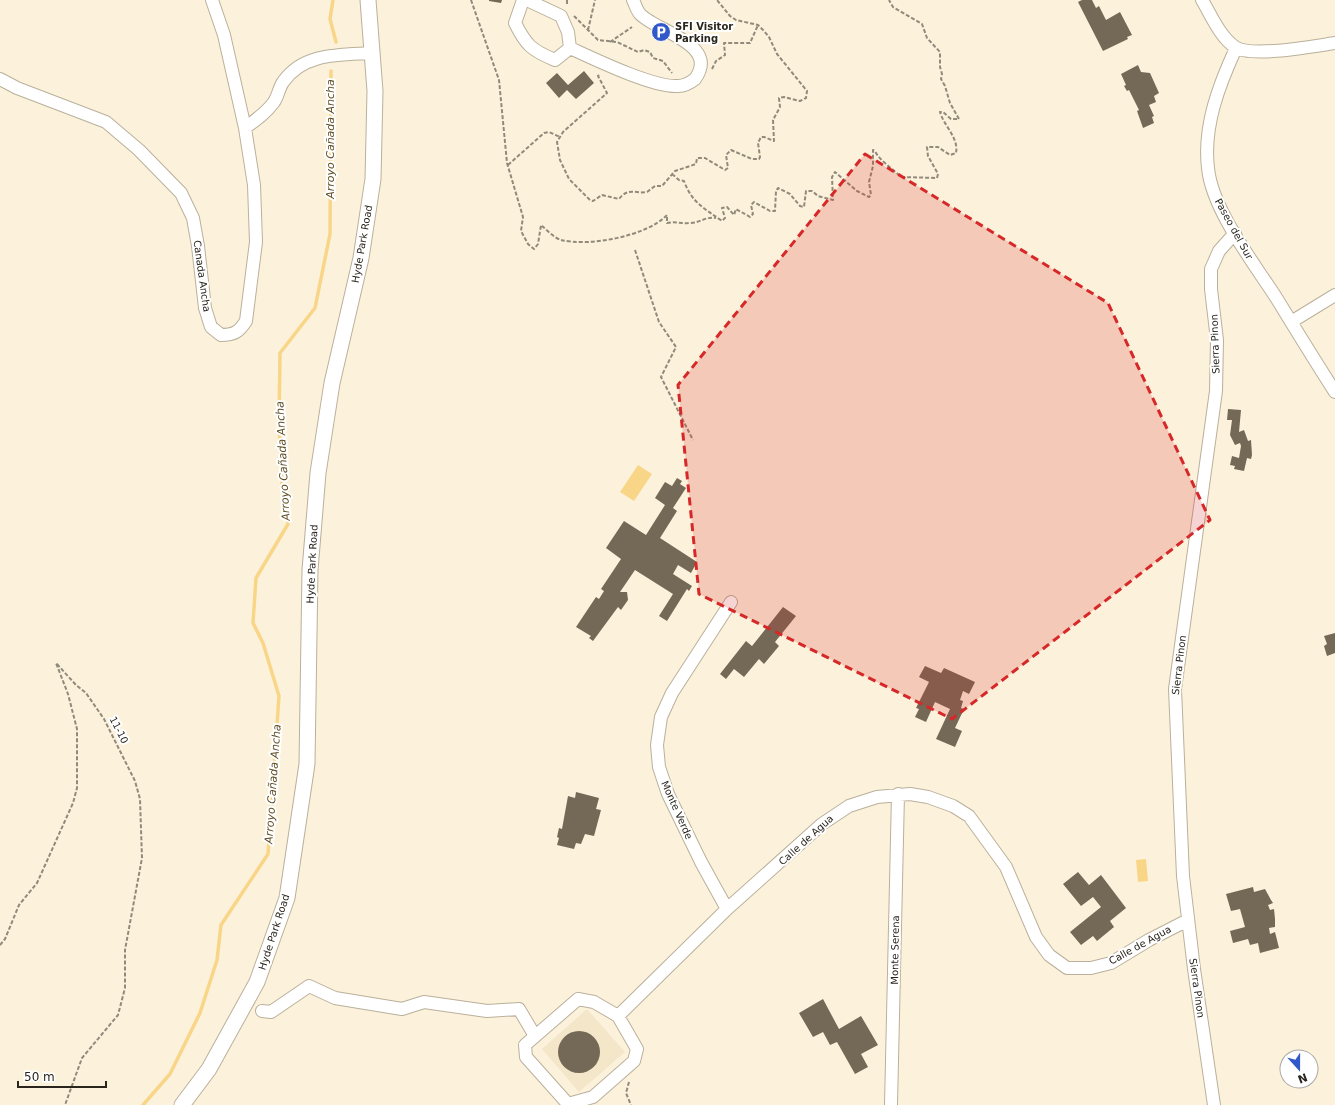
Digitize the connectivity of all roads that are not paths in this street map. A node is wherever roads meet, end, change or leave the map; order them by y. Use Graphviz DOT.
graph roads {
  1 [pos="212,0"];
  2 [pos="368,0"];
  3 [pos="523,0"];
  4 [pos="527,0"];
  5 [pos="633,0"];
  6 [pos="1202,0"];
  7 [pos="1335,43"];
  8 [pos="570,48"];
  9 [pos="1236,48"];
  10 [pos="374,53"];
  11 [pos="0,79"];
  12 [pos="245,128"];
  13 [pos="1235,234"];
  14 [pos="1335,295"];
  15 [pos="1291,322"];
  16 [pos="1335,392"];
  17 [pos="731,602"];
  18 [pos="898,794"];
  19 [pos="727,910"];
  20 [pos="1188,920"];
  21 [pos="262,1011"];
  22 [pos="618,1016"];
  23 [pos="535,1036"];
  24 [pos="182,1105"];
  25 [pos="891,1105"];
  26 [pos="1214,1105"];
  1 -- 12 [label="street, Canada Ancha"];
  2 -- 10 [label="main road, Hyde Park Road"];
  3 -- 8 [label="street"];
  4 -- 8 [label="street"];
  5 -- 8 [label="street"];
  6 -- 9 [label="street"];
  7 -- 9 [label="street"];
  9 -- 13 [label="street, Paseo del Sur"];
  10 -- 12 [label="street"];
  10 -- 24 [label="main road, Hyde Park Road"];
  11 -- 12 [label="street, Canada Ancha"];
  13 -- 15 [label="street, Paseo del Sur"];
  13 -- 20 [label="street, Sierra Pinon"];
  14 -- 15 [label="street"];
  15 -- 16 [label="street, Paseo del Sur"];
  17 -- 19 [label="street, Monte Verde"];
  18 -- 19 [label="street, Calle de Agua"];
  18 -- 20 [label="street, Calle de Agua"];
  18 -- 25 [label="street, Monte Serena"];
  19 -- 22 [label="street, Calle de Agua"];
  20 -- 26 [label="street, Sierra Pinon"];
  21 -- 23 [label="street"];
  22 -- 23 [label="street"];
  22 -- 23 [label="street"];
}
